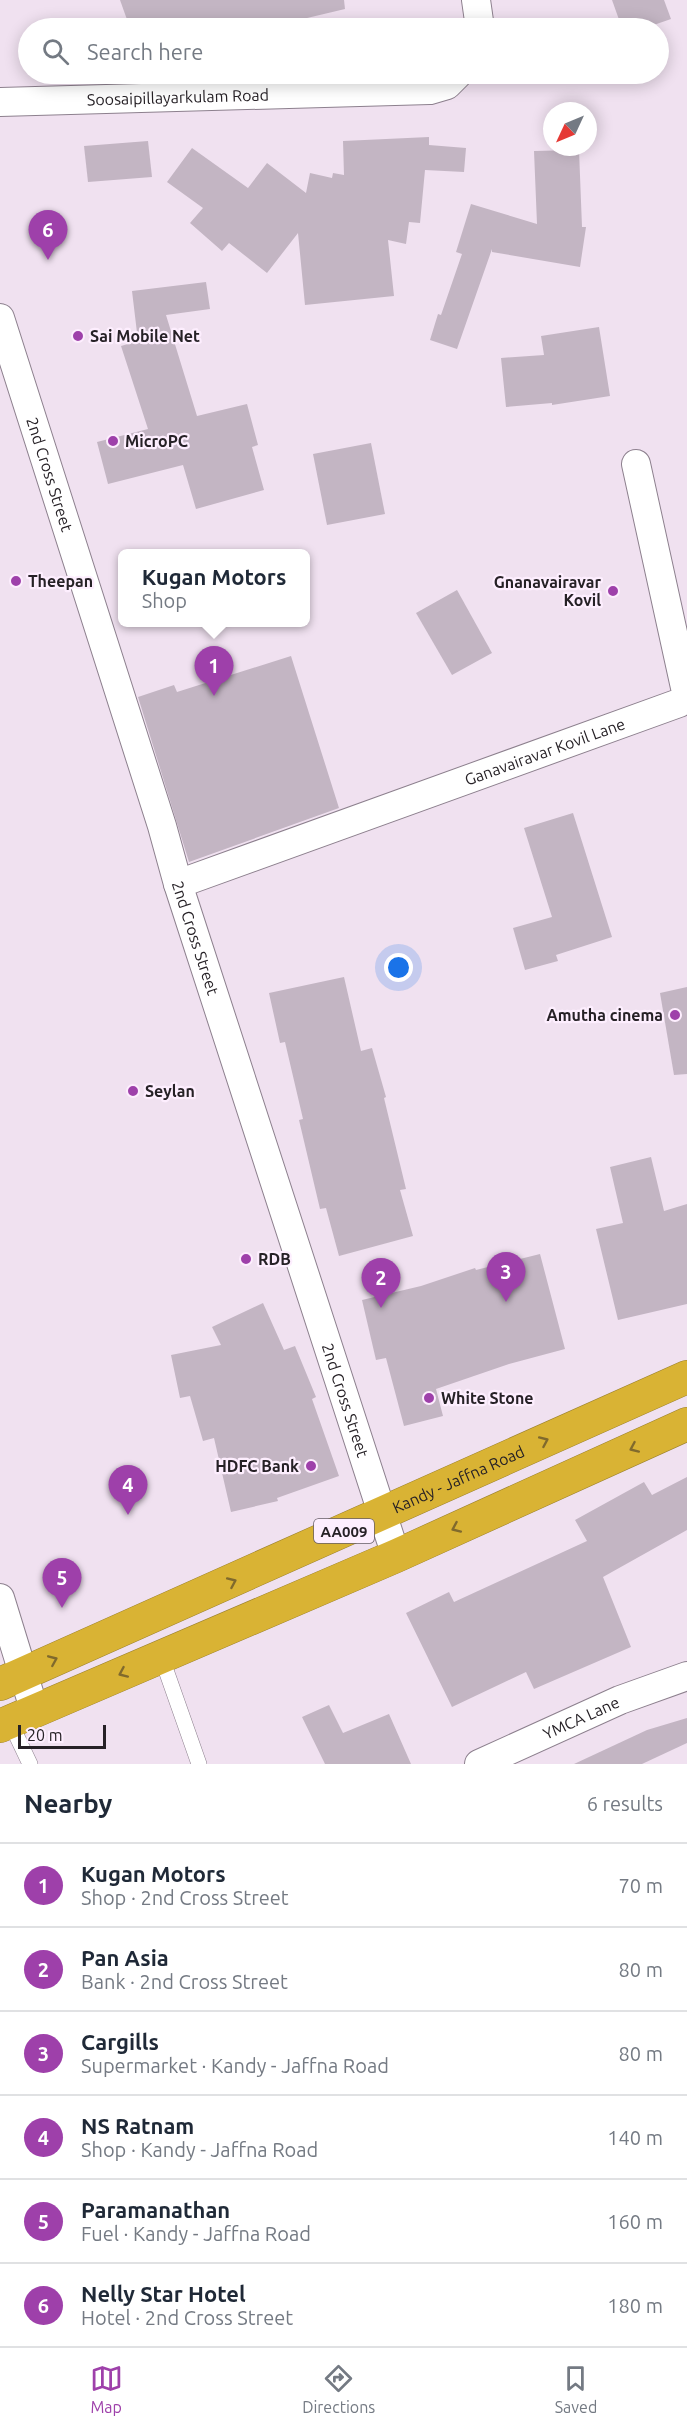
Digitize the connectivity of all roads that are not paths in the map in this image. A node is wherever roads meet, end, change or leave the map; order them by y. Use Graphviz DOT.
graph roads {
  1 [pos="476,0"];
  2 [pos="479,18"];
  3 [pos="449,84"];
  4 [pos="0,102"];
  5 [pos="0,318"];
  6 [pos="636,464"];
  7 [pos="177,884"];
  8 [pos="687,1377"];
  9 [pos="687,1424"];
  10 [pos="384,1513"];
  11 [pos="396,1556"];
  12 [pos="0,1598"];
  13 [pos="183,1604"];
  14 [pos="198,1641"];
  15 [pos="161,1656"];
  16 [pos="687,1676"];
  17 [pos="12,1678"];
  18 [pos="15,1720"];
  19 [pos="30,1764"];
  20 [pos="199,1764"];
  21 [pos="479,1764"];
  1 -- 2 [label="street"];
  3 -- 4 [label="street, Soosaipillayarkulam Road"];
  5 -- 7 [label="street, 2nd Cross Street"];
  6 -- 7 [label="street, Ganavairavar Kovil Lane"];
  7 -- 10 [label="street, 2nd Cross Street"];
  10 -- 8 [label="highway, Kandy - Jaffna Road / AA009, one-way"];
  9 -- 11 [label="highway, AA009, one-way"];
  10 -- 11 [label="street, 2nd Cross Street"];
  13 -- 10 [label="highway, Kandy - Jaffna Road / AA009, one-way"];
  11 -- 14 [label="highway, AA009"];
  12 -- 17 [label="street"];
  13 -- 14 [label="highway"];
  17 -- 13 [label="highway, Kandy - Jaffna Road / AA009, one-way"];
  14 -- 15 [label="highway, AA009"];
  15 -- 18 [label="highway, AA009, one-way"];
  15 -- 20 [label="lane"];
  16 -- 21 [label="street, YMCA Lane"];
  17 -- 18 [label="street"];
  18 -- 19 [label="lane"];
}
